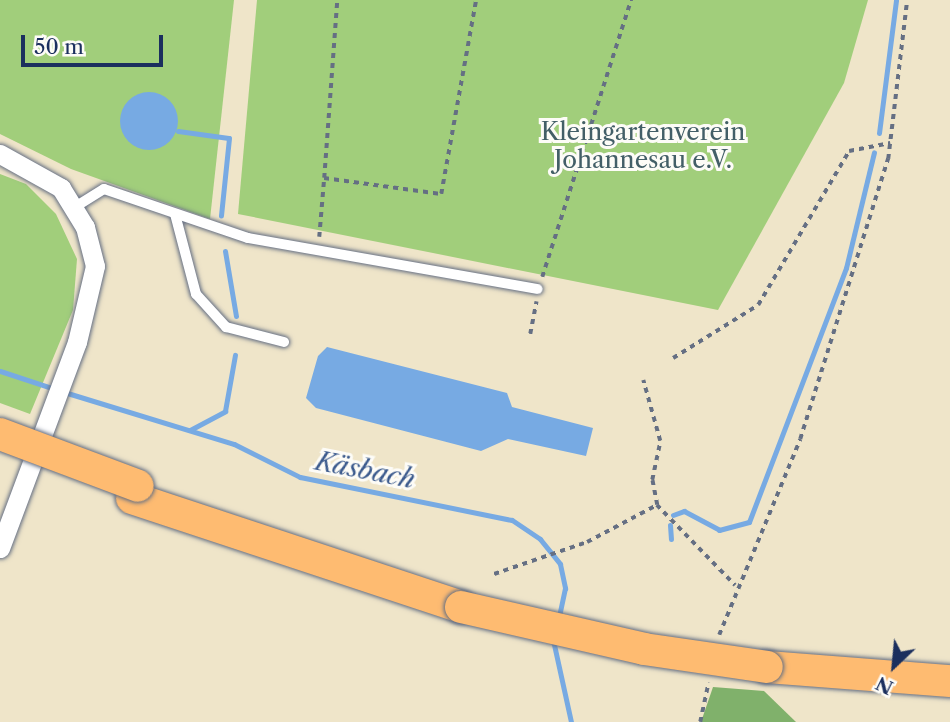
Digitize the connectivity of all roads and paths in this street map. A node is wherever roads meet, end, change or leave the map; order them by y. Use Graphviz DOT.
graph roads {
  1 [pos="337,0"];
  2 [pos="476,0"];
  3 [pos="632,0"];
  4 [pos="907,0"];
  5 [pos="890,143"];
  6 [pos="0,154"];
  7 [pos="324,178"];
  8 [pos="75,206"];
  9 [pos="175,214"];
  10 [pos="318,253"];
  11 [pos="538,289"];
  12 [pos="530,334"];
  13 [pos="284,342"];
  14 [pos="673,358"];
  15 [pos="643,380"];
  16 [pos="0,434"];
  17 [pos="0,447"];
  18 [pos="135,492"];
  19 [pos="657,505"];
  20 [pos="0,548"];
  21 [pos="494,574"];
  22 [pos="735,585"];
  23 [pos="717,646"];
  24 [pos="711,671"];
  25 [pos="950,681"];
  26 [pos="700,722"];
  1 -- 7 [label="path"];
  2 -- 7 [label="path"];
  3 -- 11 [label="path"];
  4 -- 5 [label="path"];
  5 -- 14 [label="path"];
  5 -- 22 [label="path"];
  6 -- 8 [label="street"];
  7 -- 10 [label="path"];
  8 -- 9 [label="lane"];
  8 -- 20 [label="street"];
  9 -- 10 [label="lane"];
  9 -- 13 [label="lane"];
  10 -- 11 [label="lane"];
  11 -- 12 [label="path"];
  15 -- 19 [label="path"];
  16 -- 18 [label="main road, bridge"];
  17 -- 18 [label="main road"];
  18 -- 25 [label="main road, bridge"];
  19 -- 21 [label="path"];
  19 -- 22 [label="path"];
  22 -- 23 [label="path"];
  24 -- 26 [label="path"];
}
